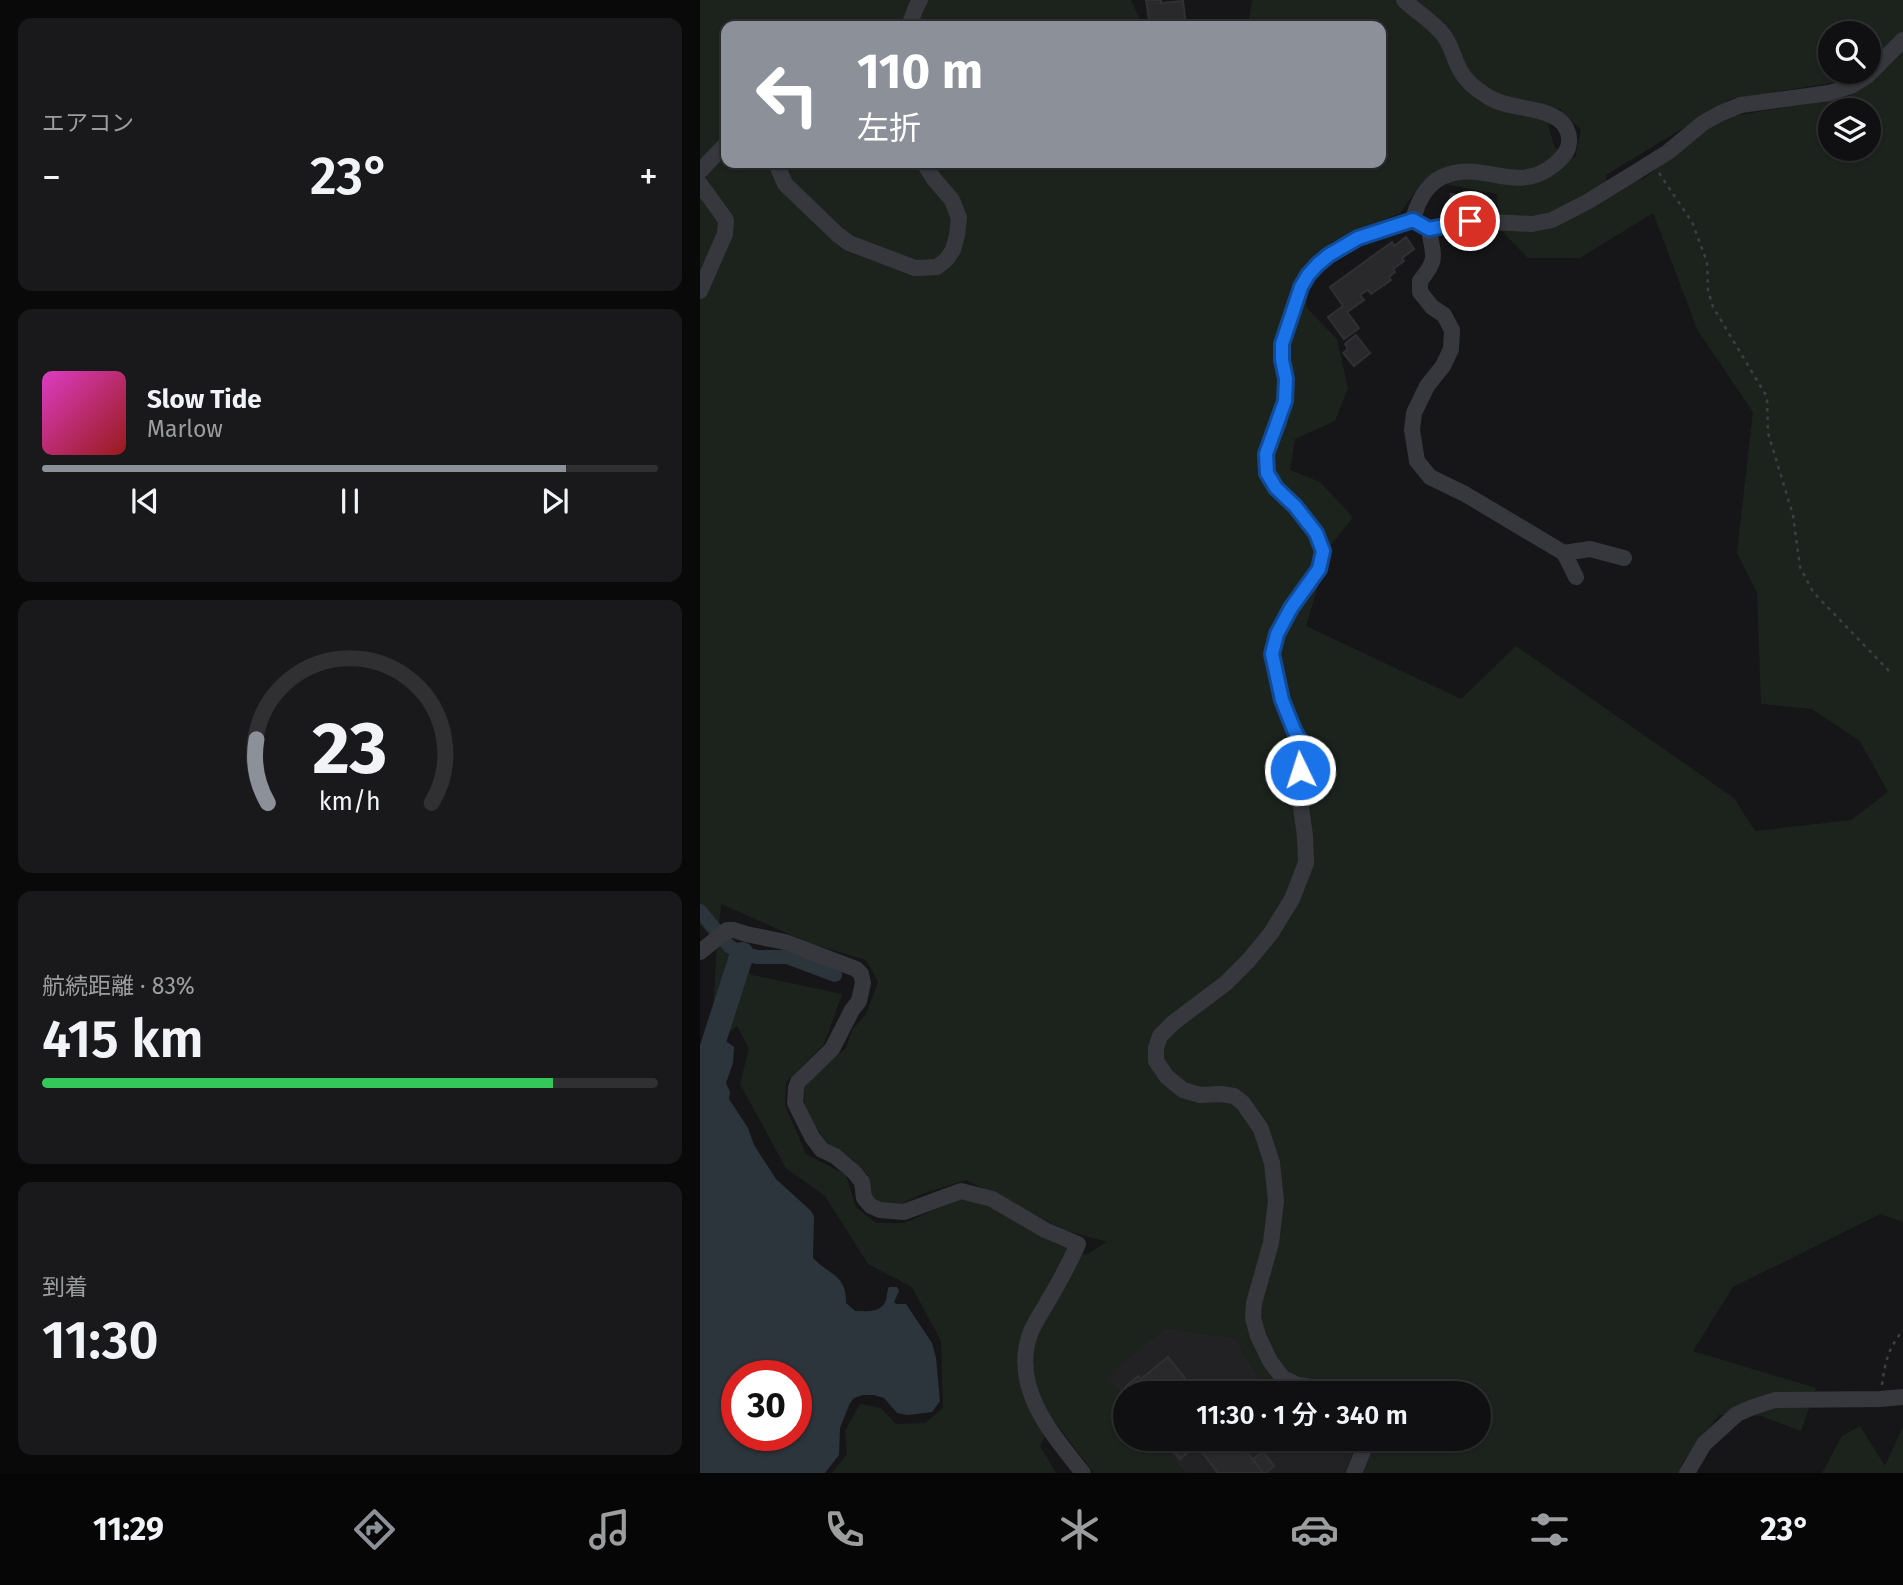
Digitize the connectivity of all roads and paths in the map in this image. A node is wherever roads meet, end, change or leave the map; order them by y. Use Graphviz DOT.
graph roads {
  1 [pos="920,0"];
  2 [pos="1404,0"];
  3 [pos="911,21"];
  4 [pos="1903,40"];
  5 [pos="721,149"];
  6 [pos="1652,162"];
  7 [pos="778,168"];
  8 [pos="927,168"];
  9 [pos="700,171"];
  10 [pos="700,184"];
  11 [pos="1413,220"];
  12 [pos="1429,229"];
  13 [pos="700,291"];
  14 [pos="1564,553"];
  15 [pos="1624,558"];
  16 [pos="1576,577"];
  17 [pos="1889,671"];
  18 [pos="706,947"];
  19 [pos="1903,1330"];
  20 [pos="1289,1381"];
  21 [pos="1903,1397"];
  22 [pos="1880,1399"];
  23 [pos="1363,1451"];
  24 [pos="1083,1473"];
  25 [pos="1354,1473"];
  26 [pos="1687,1473"];
  1 -- 3 [label="street"];
  2 -- 11 [label="street"];
  4 -- 6 [label="street"];
  5 -- 9 [label="street"];
  6 -- 12 [label="street"];
  6 -- 17 [label="path"];
  7 -- 8 [label="street"];
  10 -- 13 [label="street"];
  11 -- 12 [label="street"];
  11 -- 20 [label="street"];
  12 -- 14 [label="street"];
  14 -- 15 [label="street"];
  14 -- 16 [label="street"];
  18 -- 24 [label="street"];
  19 -- 22 [label="path"];
  21 -- 22 [label="street"];
  22 -- 26 [label="street"];
  23 -- 25 [label="street"];
}
